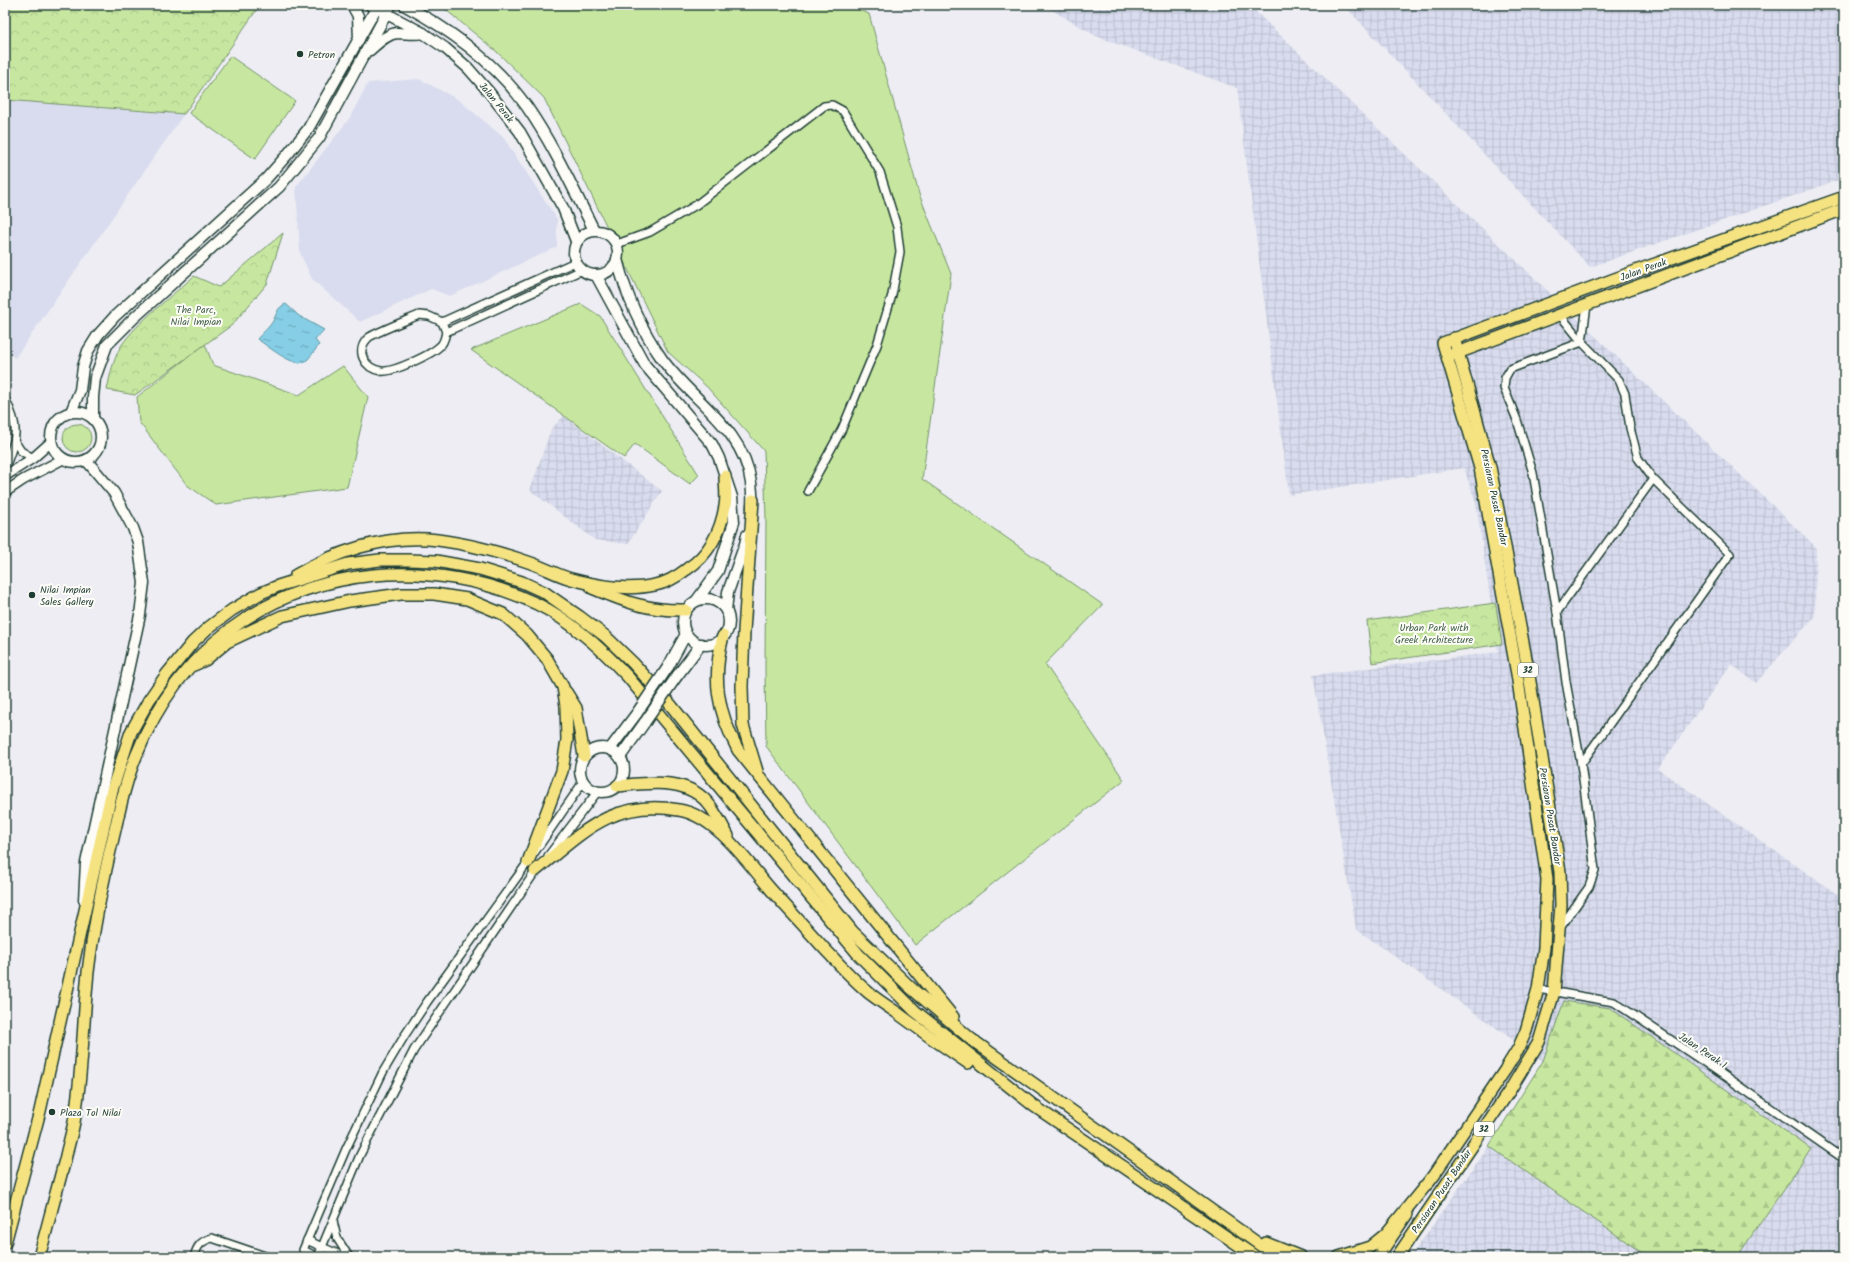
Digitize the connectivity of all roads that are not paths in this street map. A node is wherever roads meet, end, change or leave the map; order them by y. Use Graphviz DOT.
graph roads {
  1 [pos="352,5"];
  2 [pos="404,5"];
  3 [pos="421,5"];
  4 [pos="375,6"];
  5 [pos="389,9"];
  6 [pos="431,19"];
  7 [pos="423,33"];
  8 [pos="359,40"];
  9 [pos="365,54"];
  10 [pos="1844,197"];
  11 [pos="1844,209"];
  12 [pos="594,230"];
  13 [pos="576,241"];
  14 [pos="617,244"];
  15 [pos="617,260"];
  16 [pos="575,262"];
  17 [pos="582,270"];
  18 [pos="596,275"];
  19 [pos="1573,294"];
  20 [pos="1591,303"];
  21 [pos="1560,315"];
  22 [pos="442,322"];
  23 [pos="446,332"];
  24 [pos="1454,338"];
  25 [pos="1582,342"];
  26 [pos="1442,343"];
  27 [pos="1458,353"];
  28 [pos="1446,358"];
  29 [pos="5,399"];
  30 [pos="71,412"];
  31 [pos="93,418"];
  32 [pos="15,442"];
  33 [pos="51,442"];
  34 [pos="33,458"];
  35 [pos="63,459"];
  36 [pos="87,461"];
  37 [pos="5,468"];
  38 [pos="5,476"];
  39 [pos="725,476"];
  40 [pos="1653,480"];
  41 [pos="808,491"];
  42 [pos="5,492"];
  43 [pos="753,500"];
  44 [pos="571,579"];
  45 [pos="278,586"];
  46 [pos="697,600"];
  47 [pos="686,610"];
  48 [pos="726,611"];
  49 [pos="1557,612"];
  50 [pos="686,634"];
  51 [pos="723,636"];
  52 [pos="701,644"];
  53 [pos="190,666"];
  54 [pos="563,687"];
  55 [pos="610,749"];
  56 [pos="584,756"];
  57 [pos="620,757"];
  58 [pos="1581,764"];
  59 [pos="759,777"];
  60 [pos="583,782"];
  61 [pos="617,786"];
  62 [pos="598,792"];
  63 [pos="735,847"];
  64 [pos="528,862"];
  65 [pos="536,871"];
  66 [pos="82,918"];
  67 [pos="1559,930"];
  68 [pos="1538,989"];
  69 [pos="1554,992"];
  70 [pos="971,1039"];
  71 [pos="1034,1106"];
  72 [pos="1844,1159"];
  73 [pos="1435,1174"];
  74 [pos="333,1220"];
  75 [pos="1248,1236"];
  76 [pos="307,1240"];
  77 [pos="5,1243"];
  78 [pos="1240,1246"];
  79 [pos="322,1247"];
  80 [pos="39,1257"];
  81 [pos="194,1257"];
  82 [pos="268,1257"];
  83 [pos="317,1257"];
  84 [pos="345,1257"];
  85 [pos="349,1257"];
  86 [pos="1251,1257"];
  87 [pos="1256,1257"];
  88 [pos="1277,1257"];
  89 [pos="1301,1257"];
  90 [pos="1339,1257"];
  91 [pos="1378,1257"];
  92 [pos="1397,1257"];
  1 -- 8 [label="main road"];
  2 -- 6 [label="main road, Jalan Perak"];
  3 -- 6 [label="main road"];
  4 -- 5 [label="main road, Jalan Perak"];
  4 -- 8 [label="main road"];
  5 -- 7 [label="main road, Jalan Perak"];
  5 -- 9 [label="main road"];
  6 -- 12 [label="main road, Jalan Perak"];
  7 -- 9 [label="main road"];
  7 -- 13 [label="main road, Jalan Perak"];
  8 -- 30 [label="main road"];
  9 -- 31 [label="main road"];
  10 -- 19 [label="main road, Jalan Perak"];
  11 -- 20 [label="main road, Jalan Perak"];
  12 -- 13 [label="main road"];
  12 -- 14 [label="main road"];
  13 -- 16 [label="main road"];
  14 -- 15 [label="main road"];
  14 -- 41 [label="street"];
  15 -- 18 [label="main road"];
  15 -- 43 [label="main road"];
  16 -- 17 [label="main road"];
  16 -- 22 [label="street"];
  17 -- 18 [label="main road"];
  17 -- 23 [label="street"];
  18 -- 39 [label="main road"];
  19 -- 20 [label="main road"];
  19 -- 24 [label="main road, Jalan Perak"];
  20 -- 21 [label="main road, Jalan Perak"];
  20 -- 25 [label="street"];
  21 -- 25 [label="street"];
  21 -- 27 [label="main road, Jalan Perak"];
  22 -- 23 [label="street"];
  22 -- 23 [label="street"];
  24 -- 26 [label="main road, Jalan Perak"];
  24 -- 27 [label="main road, Persiaran Pusat Bandar / 32"];
  25 -- 40 [label="street"];
  25 -- 49 [label="street"];
  26 -- 28 [label="main road, Persiaran Pusat Bandar / 32"];
  27 -- 28 [label="main road, Jalan Perak"];
  27 -- 67 [label="main road, Persiaran Pusat Bandar / 32"];
  28 -- 68 [label="main road, Persiaran Pusat Bandar / 32"];
  29 -- 32 [label="street"];
  30 -- 31 [label="main road"];
  30 -- 33 [label="main road"];
  31 -- 36 [label="main road"];
  32 -- 34 [label="street"];
  32 -- 37 [label="street"];
  33 -- 34 [label="street"];
  33 -- 35 [label="main road"];
  34 -- 38 [label="street"];
  35 -- 36 [label="main road"];
  35 -- 42 [label="street"];
  36 -- 66 [label="main road"];
  39 -- 44 [label="main road"];
  39 -- 46 [label="main road"];
  40 -- 49 [label="street"];
  40 -- 58 [label="street"];
  43 -- 48 [label="main road"];
  43 -- 59 [label="main road"];
  44 -- 45 [label="main road"];
  44 -- 47 [label="main road"];
  45 -- 66 [label="main road"];
  45 -- 70 [label="main road"];
  46 -- 47 [label="main road"];
  46 -- 48 [label="main road"];
  47 -- 50 [label="main road"];
  48 -- 51 [label="main road"];
  49 -- 58 [label="street"];
  50 -- 52 [label="main road"];
  50 -- 55 [label="main road, bridge"];
  51 -- 52 [label="main road"];
  51 -- 59 [label="main road"];
  52 -- 57 [label="main road, bridge"];
  53 -- 54 [label="main road"];
  53 -- 71 [label="main road"];
  53 -- 80 [label="main road"];
  54 -- 56 [label="main road"];
  54 -- 64 [label="main road"];
  55 -- 56 [label="main road"];
  55 -- 57 [label="main road"];
  56 -- 60 [label="main road"];
  57 -- 61 [label="main road"];
  58 -- 67 [label="street"];
  59 -- 70 [label="main road"];
  60 -- 62 [label="main road"];
  60 -- 64 [label="street"];
  61 -- 62 [label="main road"];
  61 -- 63 [label="main road"];
  62 -- 65 [label="street"];
  63 -- 65 [label="main road"];
  63 -- 71 [label="main road"];
  64 -- 76 [label="street"];
  65 -- 74 [label="street"];
  66 -- 77 [label="main road"];
  67 -- 69 [label="main road, Persiaran Pusat Bandar / 32"];
  68 -- 69 [label="street, Jalan Perak 1"];
  68 -- 73 [label="main road, Persiaran Pusat Bandar / 32"];
  69 -- 72 [label="street, Jalan Perak 1"];
  69 -- 92 [label="main road, Persiaran Pusat Bandar / 32"];
  70 -- 75 [label="main road"];
  71 -- 78 [label="main road"];
  73 -- 90 [label="main road"];
  73 -- 91 [label="main road, Persiaran Pusat Bandar / 32"];
  74 -- 79 [label="street"];
  74 -- 85 [label="street"];
  75 -- 88 [label="main road"];
  75 -- 89 [label="main road"];
  76 -- 79 [label="street"];
  76 -- 83 [label="street"];
  78 -- 86 [label="main road"];
  78 -- 87 [label="main road"];
  79 -- 83 [label="street"];
  79 -- 84 [label="street"];
  81 -- 82 [label="street"];
}
